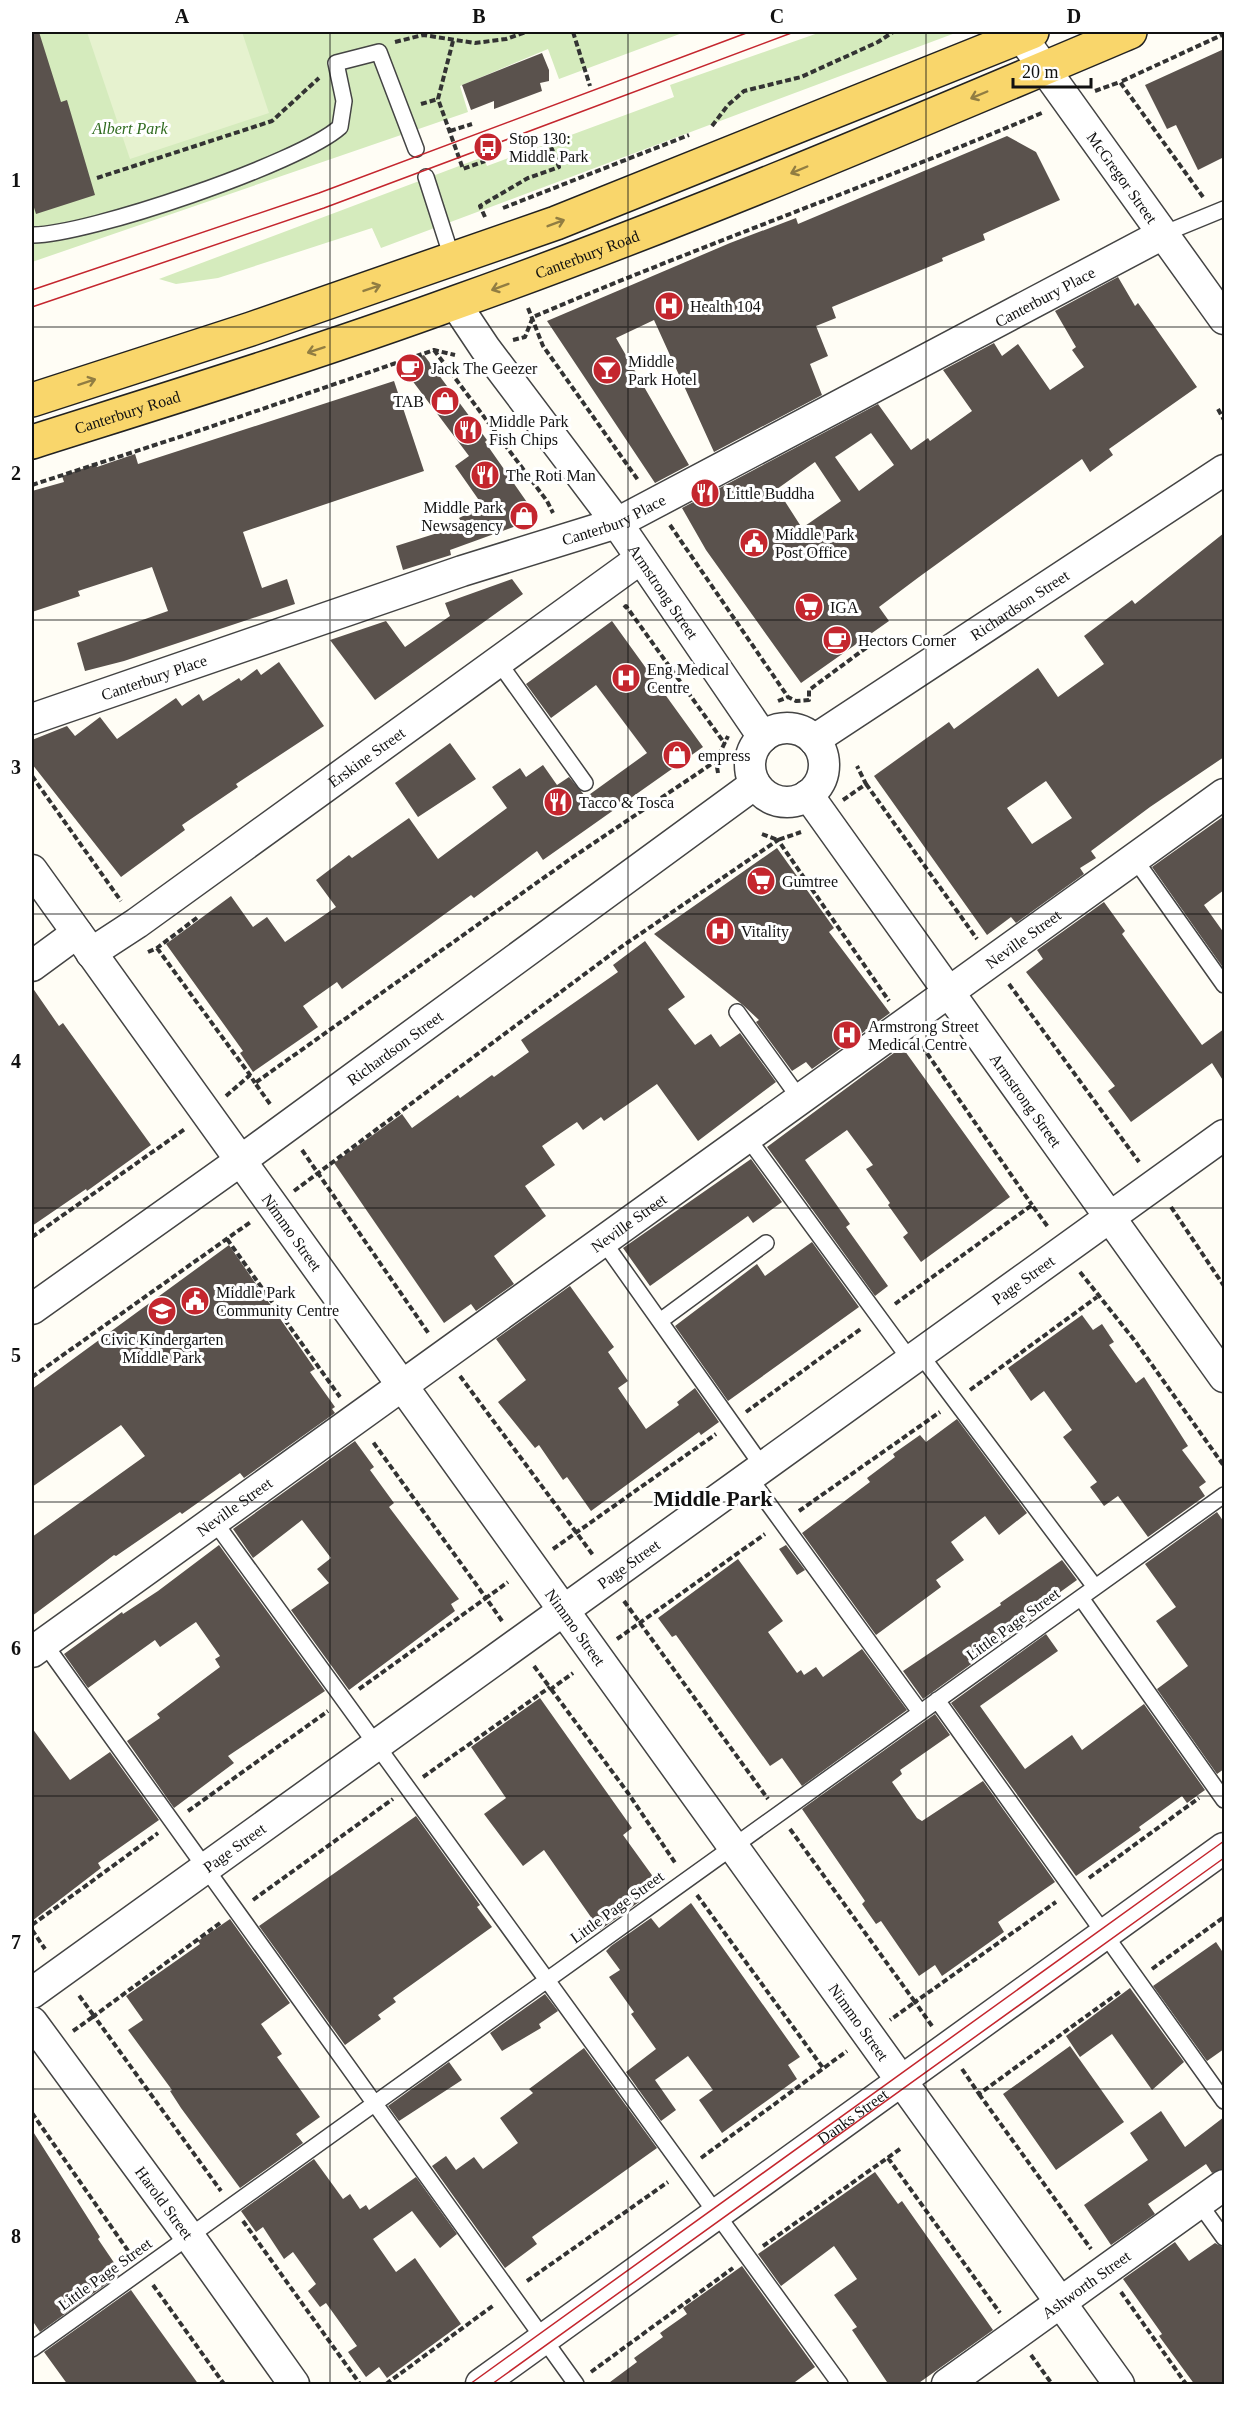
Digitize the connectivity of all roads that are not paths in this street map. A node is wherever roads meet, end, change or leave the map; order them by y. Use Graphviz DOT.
graph roads {
  1 [pos="1130,32"];
  2 [pos="1027,34"];
  3 [pos="1044,68"];
  4 [pos="416,149"];
  5 [pos="426,177"];
  6 [pos="1219,211"];
  7 [pos="1163,234"];
  8 [pos="32,235"];
  9 [pos="453,261"];
  10 [pos="455,303"];
  11 [pos="1224,319"];
  12 [pos="32,400"];
  13 [pos="32,442"];
  14 [pos="1224,470"];
  15 [pos="617,523"];
  16 [pos="640,559"];
  17 [pos="496,660"];
  18 [pos="32,719"];
  19 [pos="763,736"];
  20 [pos="814,740"];
  21 [pos="585,783"];
  22 [pos="755,784"];
  23 [pos="1224,794"];
  24 [pos="808,795"];
  25 [pos="1134,858"];
  26 [pos="32,870"];
  27 [pos="84,943"];
  28 [pos="32,966"];
  29 [pos="1224,985"];
  30 [pos="949,992"];
  31 [pos="737,1012"];
  32 [pos="800,1099"];
  33 [pos="1224,1135"];
  34 [pos="747,1137"];
  35 [pos="240,1161"];
  36 [pos="1109,1218"];
  37 [pos="603,1241"];
  38 [pos="766,1244"];
  39 [pos="32,1309"];
  40 [pos="660,1321"];
  41 [pos="915,1357"];
  42 [pos="1224,1377"];
  43 [pos="402,1386"];
  44 [pos="756,1472"];
  45 [pos="1224,1495"];
  46 [pos="214,1521"];
  47 [pos="1095,1587"];
  48 [pos="1080,1598"];
  49 [pos="563,1611"];
  50 [pos="35,1650"];
  51 [pos="937,1700"];
  52 [pos="920,1712"];
  53 [pos="378,1744"];
  54 [pos="1224,1800"];
  55 [pos="733,1846"];
  56 [pos="1224,1848"];
  57 [pos="204,1869"];
  58 [pos="1105,1933"];
  59 [pos="547,1979"];
  60 [pos="32,1993"];
  61 [pos="32,2022"];
  62 [pos="902,2082"];
  63 [pos="1224,2101"];
  64 [pos="373,2104"];
  65 [pos="1224,2185"];
  66 [pos="1199,2203"];
  67 [pos="717,2215"];
  68 [pos="189,2236"];
  69 [pos="1224,2238"];
  70 [pos="1060,2303"];
  71 [pos="543,2340"];
  72 [pos="32,2349"];
  73 [pos="294,2385"];
  74 [pos="481,2385"];
  75 [pos="576,2385"];
  76 [pos="840,2385"];
  77 [pos="946,2385"];
  78 [pos="1119,2385"];
  1 -- 3 [label="main road, Canterbury Road"];
  2 -- 3 [label="street, McGregor Street"];
  9 -- 2 [label="main road, one-way"];
  3 -- 7 [label="street, McGregor Street"];
  3 -- 10 [label="main road, Canterbury Road, one-way"];
  4 -- 8 [label="lane"];
  5 -- 9 [label="lane"];
  6 -- 7 [label="lane, Canterbury Place"];
  7 -- 11 [label="street, McGregor Street"];
  7 -- 15 [label="street, Canterbury Place"];
  12 -- 9 [label="main road, one-way"];
  10 -- 13 [label="main road, Canterbury Road, one-way"];
  10 -- 15 [label="street, Armstrong Street"];
  14 -- 20 [label="street, Richardson Street"];
  15 -- 16 [label="street, Armstrong Street"];
  15 -- 18 [label="street, Canterbury Place"];
  16 -- 17 [label="street, Erskine Street"];
  16 -- 19 [label="street, Armstrong Street"];
  17 -- 21 [label="lane"];
  17 -- 27 [label="street, Erskine Street"];
  19 -- 20 [label="street"];
  19 -- 22 [label="street"];
  20 -- 24 [label="street"];
  22 -- 24 [label="street"];
  22 -- 35 [label="street, Richardson Street"];
  23 -- 25 [label="street, Neville Street"];
  24 -- 30 [label="street, Armstrong Street"];
  25 -- 29 [label="lane"];
  25 -- 30 [label="street, Neville Street"];
  26 -- 27 [label="street, Nimmo Street"];
  27 -- 28 [label="street, Erskine Street"];
  27 -- 35 [label="street, Nimmo Street"];
  30 -- 32 [label="street, Neville Street"];
  30 -- 36 [label="street, Armstrong Street"];
  31 -- 32 [label="lane"];
  32 -- 34 [label="street, Neville Street"];
  33 -- 36 [label="street, Page Street"];
  34 -- 37 [label="street, Neville Street"];
  34 -- 41 [label="lane"];
  35 -- 39 [label="street, Richardson Street"];
  35 -- 43 [label="street, Nimmo Street"];
  36 -- 41 [label="street, Page Street"];
  36 -- 42 [label="street, Armstrong Street"];
  37 -- 40 [label="lane"];
  37 -- 43 [label="street, Neville Street"];
  38 -- 40 [label="lane"];
  40 -- 44 [label="lane"];
  41 -- 44 [label="street, Page Street"];
  41 -- 47 [label="lane"];
  43 -- 46 [label="street, Neville Street"];
  43 -- 49 [label="street, Nimmo Street"];
  44 -- 49 [label="street, Page Street"];
  44 -- 52 [label="lane"];
  45 -- 47 [label="lane, Little Page Street"];
  46 -- 50 [label="street, Neville Street"];
  46 -- 53 [label="lane"];
  47 -- 48 [label="lane, Little Page Street"];
  48 -- 51 [label="lane, Little Page Street"];
  48 -- 54 [label="lane"];
  49 -- 53 [label="street, Page Street"];
  49 -- 55 [label="street, Nimmo Street"];
  50 -- 57 [label="lane"];
  51 -- 52 [label="lane, Little Page Street"];
  51 -- 58 [label="lane"];
  52 -- 55 [label="lane, Little Page Street"];
  53 -- 57 [label="street, Page Street"];
  53 -- 59 [label="lane"];
  55 -- 59 [label="lane, Little Page Street"];
  55 -- 62 [label="street, Nimmo Street"];
  56 -- 58 [label="street, Danks Street"];
  57 -- 60 [label="street, Page Street"];
  57 -- 64 [label="lane"];
  58 -- 62 [label="street, Danks Street"];
  58 -- 63 [label="lane"];
  59 -- 64 [label="lane, Little Page Street"];
  59 -- 67 [label="lane"];
  61 -- 68 [label="street, Harold Street"];
  62 -- 67 [label="street, Danks Street"];
  62 -- 70 [label="street, Nimmo Street"];
  64 -- 68 [label="lane, Little Page Street"];
  64 -- 71 [label="lane"];
  65 -- 66 [label="street, Ashworth Street"];
  66 -- 69 [label="lane"];
  66 -- 70 [label="street, Ashworth Street"];
  67 -- 71 [label="street, Danks Street"];
  67 -- 76 [label="lane"];
  68 -- 72 [label="lane, Little Page Street"];
  68 -- 73 [label="street, Harold Street"];
  70 -- 77 [label="street, Ashworth Street"];
  70 -- 78 [label="street, Nimmo Street"];
  71 -- 74 [label="street, Danks Street"];
  71 -- 75 [label="lane"];
}
